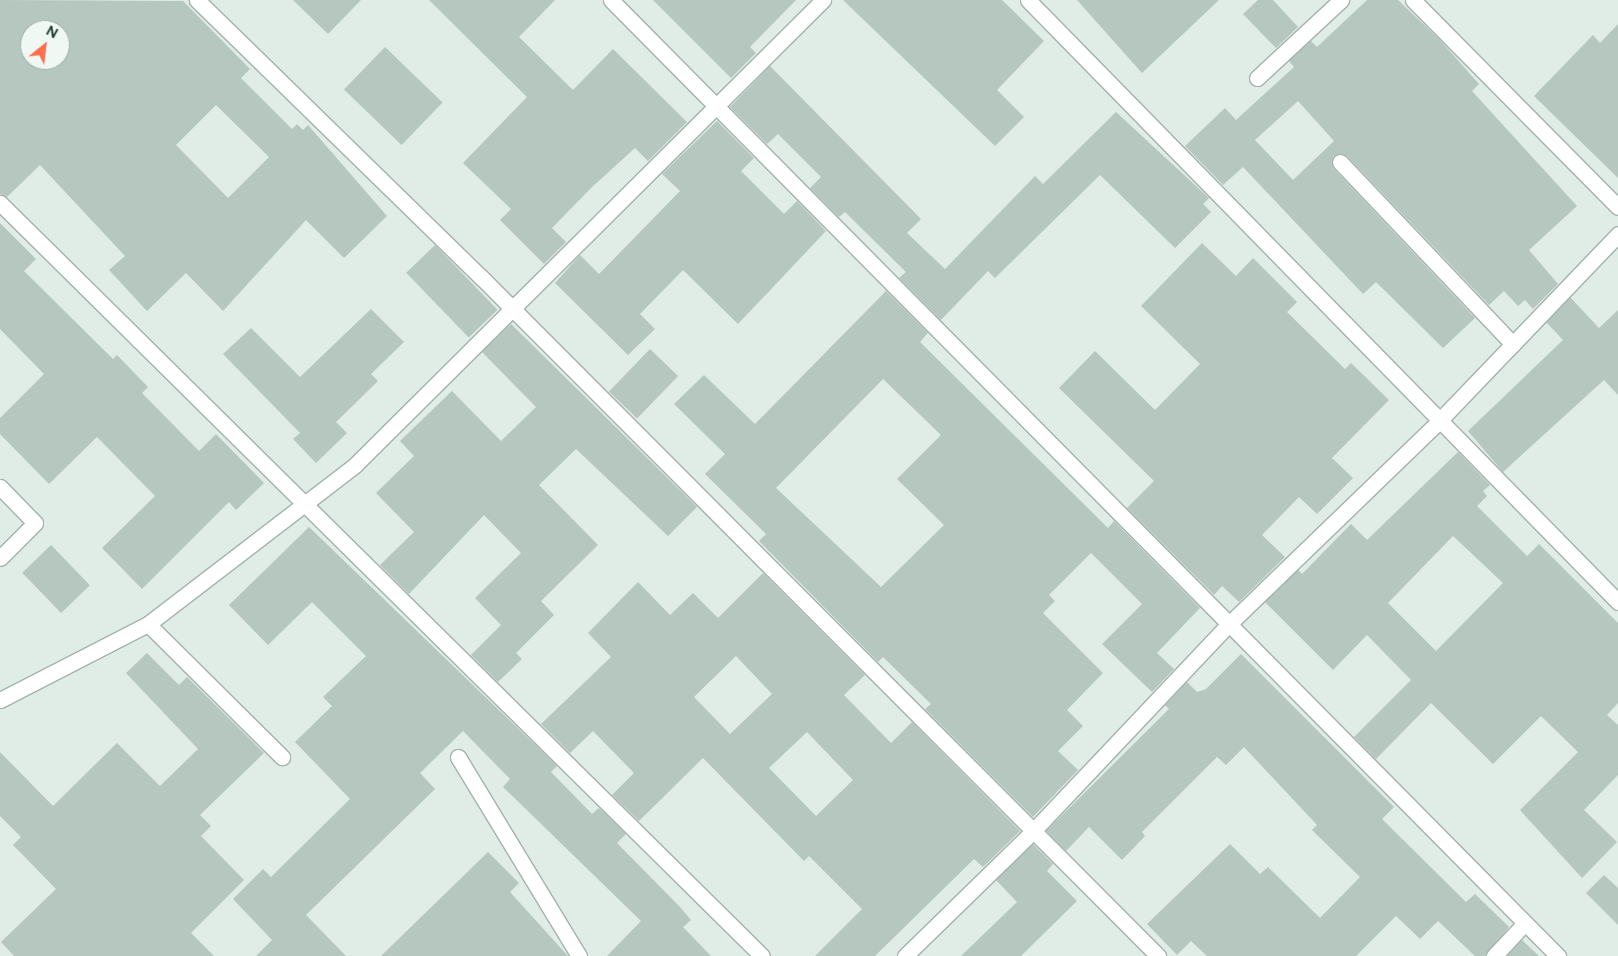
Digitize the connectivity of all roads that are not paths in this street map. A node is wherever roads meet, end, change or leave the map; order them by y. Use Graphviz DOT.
graph roads {
  1 [pos="197,0"];
  2 [pos="611,0"];
  3 [pos="823,0"];
  4 [pos="1028,0"];
  5 [pos="1342,0"];
  6 [pos="1413,0"];
  7 [pos="1256,78"];
  8 [pos="714,104"];
  9 [pos="1340,162"];
  10 [pos="0,203"];
  11 [pos="1618,207"];
  12 [pos="1618,234"];
  13 [pos="512,310"];
  14 [pos="1513,344"];
  15 [pos="1438,422"];
  16 [pos="0,487"];
  17 [pos="302,504"];
  18 [pos="0,558"];
  19 [pos="1618,602"];
  20 [pos="148,624"];
  21 [pos="1229,624"];
  22 [pos="0,700"];
  23 [pos="282,757"];
  24 [pos="458,757"];
  25 [pos="1034,830"];
  26 [pos="1525,923"];
  27 [pos="579,956"];
  28 [pos="762,956"];
  29 [pos="906,956"];
  30 [pos="1158,956"];
  31 [pos="1494,956"];
  32 [pos="1558,956"];
  1 -- 13 [label="street"];
  2 -- 8 [label="street"];
  3 -- 8 [label="street"];
  4 -- 15 [label="street"];
  5 -- 7 [label="street"];
  6 -- 11 [label="street"];
  8 -- 13 [label="street"];
  8 -- 21 [label="street"];
  9 -- 14 [label="street"];
  10 -- 17 [label="street"];
  12 -- 14 [label="street"];
  13 -- 17 [label="street"];
  13 -- 25 [label="street"];
  14 -- 15 [label="street"];
  15 -- 19 [label="street"];
  15 -- 21 [label="street"];
  16 -- 18 [label="street"];
  17 -- 20 [label="street"];
  17 -- 28 [label="street"];
  20 -- 22 [label="street"];
  20 -- 23 [label="street"];
  21 -- 25 [label="street"];
  21 -- 26 [label="street"];
  24 -- 27 [label="street"];
  25 -- 29 [label="street"];
  25 -- 30 [label="street"];
  26 -- 31 [label="street"];
  26 -- 32 [label="street"];
}
